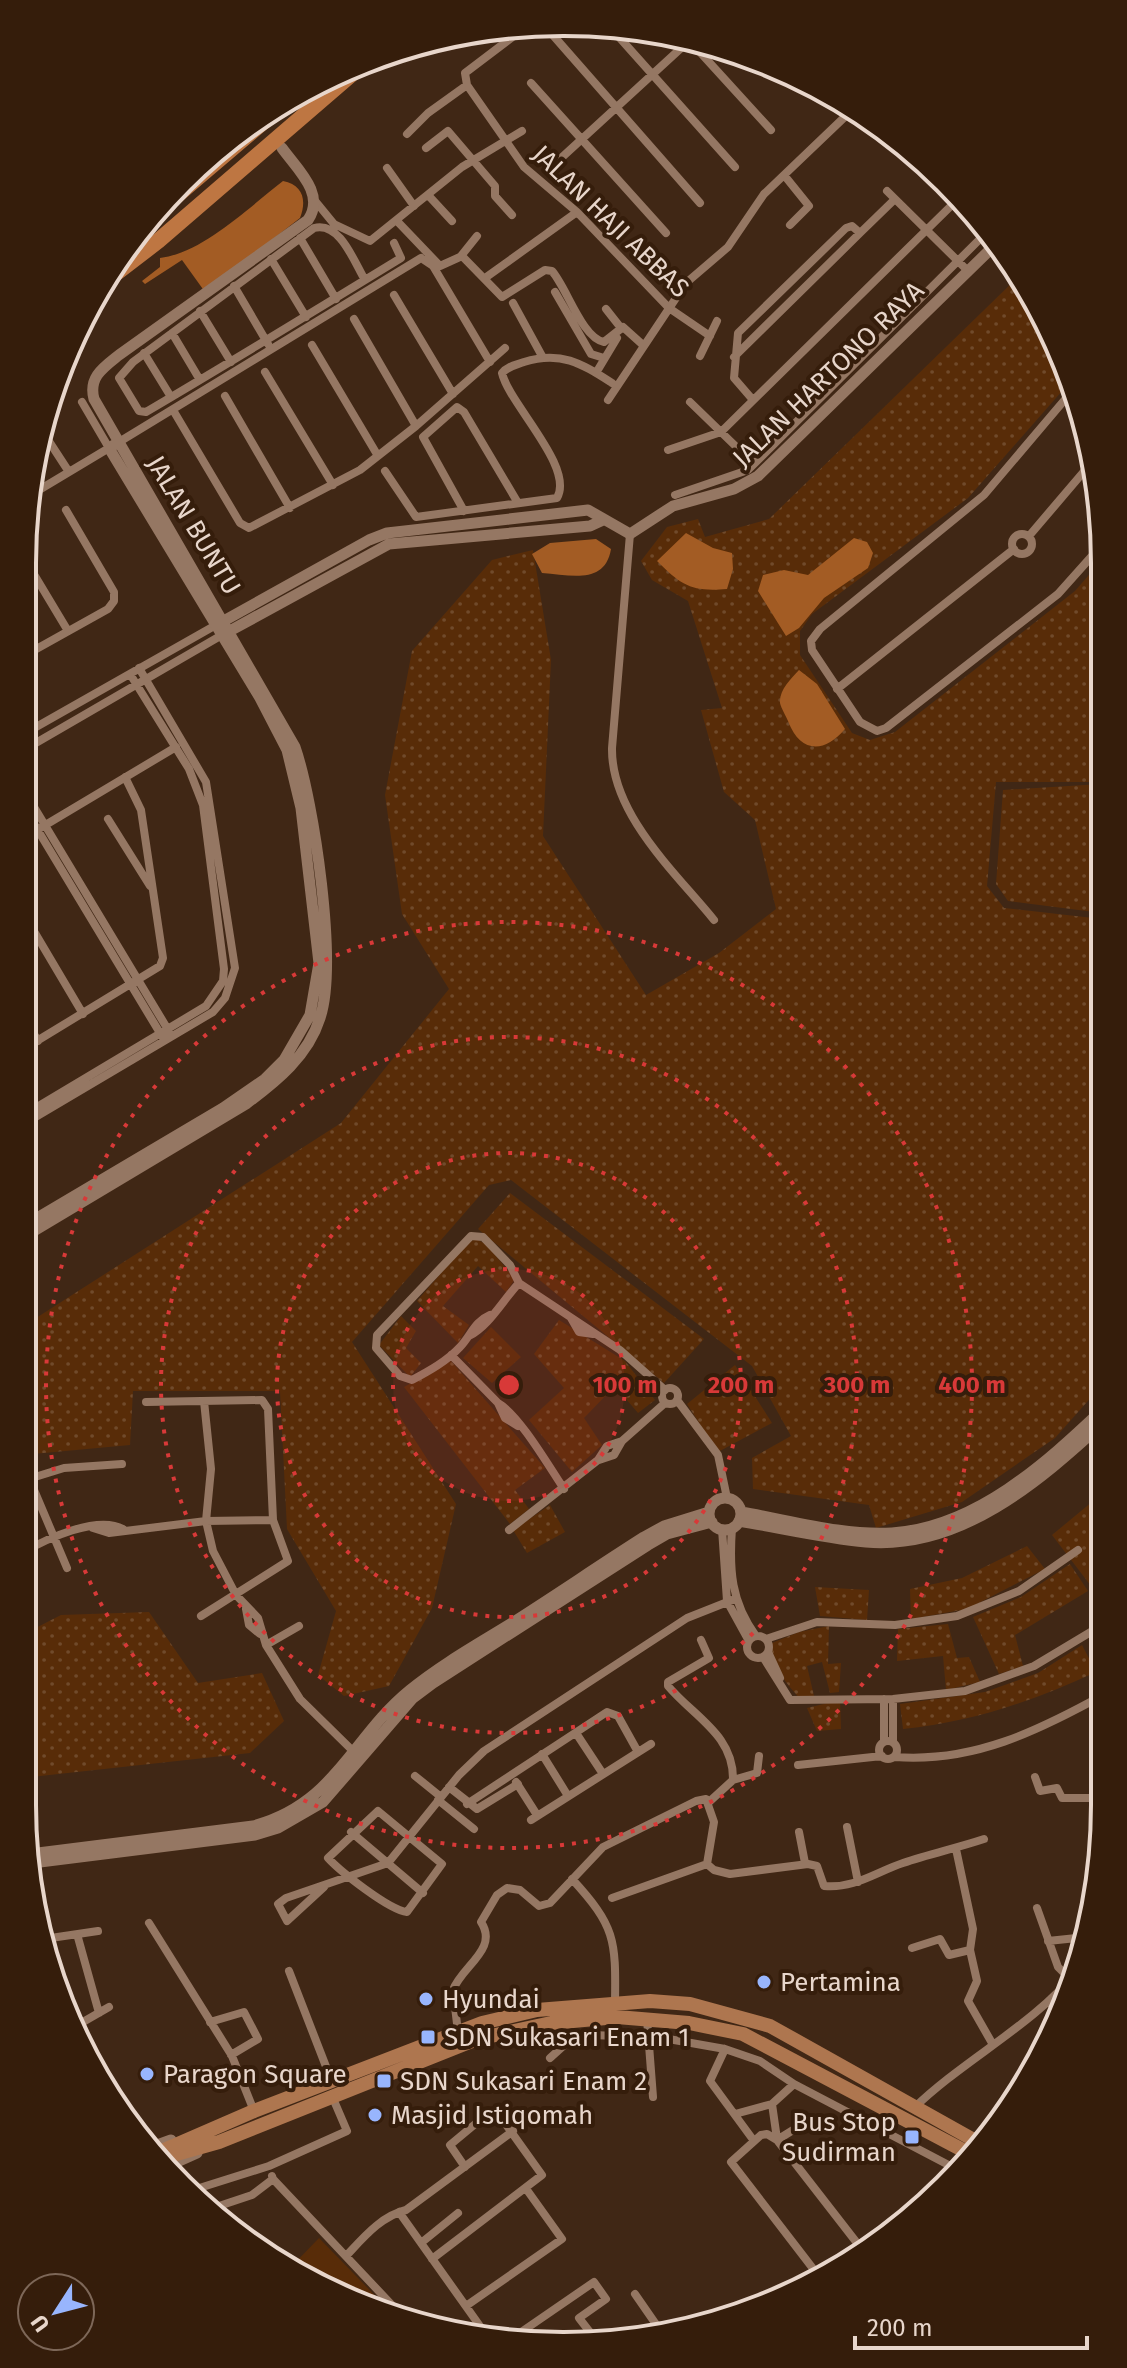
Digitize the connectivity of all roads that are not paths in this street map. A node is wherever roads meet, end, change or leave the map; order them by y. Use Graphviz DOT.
graph roads {
  1 [pos="554,36"];
  2 [pos="509,39"];
  3 [pos="621,40"];
  4 [pos="679,49"];
  5 [pos="705,55"];
  6 [pos="651,74"];
  7 [pos="531,83"];
  8 [pos="467,85"];
  9 [pos="336,87"];
  10 [pos="614,106"];
  11 [pos="844,117"];
  12 [pos="771,130"];
  13 [pos="522,131"];
  14 [pos="407,134"];
  15 [pos="582,137"];
  16 [pos="506,143"];
  17 [pos="282,148"];
  18 [pos="426,148"];
  19 [pos="559,160"];
  20 [pos="471,161"];
  21 [pos="735,167"];
  22 [pos="387,168"];
  23 [pos="784,175"];
  24 [pos="887,191"];
  25 [pos="428,195"];
  26 [pos="895,199"];
  27 [pos="316,202"];
  28 [pos="700,203"];
  29 [pos="414,206"];
  30 [pos="951,206"];
  31 [pos="577,212"];
  32 [pos="512,215"];
  33 [pos="397,221"];
  34 [pos="452,221"];
  35 [pos="790,225"];
  36 [pos="927,230"];
  37 [pos="666,233"];
  38 [pos="860,233"];
  39 [pos="477,236"];
  40 [pos="300,238"];
  41 [pos="980,239"];
  42 [pos="394,243"];
  43 [pos="989,251"];
  44 [pos="461,256"];
  45 [pos="271,259"];
  46 [pos="957,261"];
  47 [pos="131,262"];
  48 [pos="968,271"];
  49 [pos="485,278"];
  50 [pos="365,280"];
  51 [pos="234,286"];
  52 [pos="555,292"];
  53 [pos="394,295"];
  54 [pos="336,299"];
  55 [pos="513,303"];
  56 [pos="669,308"];
  57 [pos="606,309"];
  58 [pos="200,311"];
  59 [pos="306,317"];
  60 [pos="354,319"];
  61 [pos="717,321"];
  62 [pos="621,328"];
  63 [pos="172,333"];
  64 [pos="710,336"];
  65 [pos="617,338"];
  66 [pos="266,341"];
  67 [pos="312,345"];
  68 [pos="643,345"];
  69 [pos="505,348"];
  70 [pos="272,351"];
  71 [pos="144,353"];
  72 [pos="591,354"];
  73 [pos="542,356"];
  74 [pos="700,356"];
  75 [pos="734,357"];
  76 [pos="604,358"];
  77 [pos="231,362"];
  78 [pos="490,362"];
  79 [pos="578,362"];
  80 [pos="265,372"];
  81 [pos="596,373"];
  82 [pos="200,380"];
  83 [pos="612,383"];
  84 [pos="453,394"];
  85 [pos="225,396"];
  86 [pos="171,397"];
  87 [pos="608,400"];
  88 [pos="753,400"];
  89 [pos="1065,400"];
  90 [pos="690,402"];
  91 [pos="173,410"];
  92 [pos="416,426"];
  93 [pos="721,432"];
  94 [pos="50,443"];
  95 [pos="114,445"];
  96 [pos="668,450"];
  97 [pos="378,456"];
  98 [pos="754,464"];
  99 [pos="385,471"];
  100 [pos="69,472"];
  101 [pos="1083,473"];
  102 [pos="333,485"];
  103 [pos="42,487"];
  104 [pos="675,495"];
  105 [pos="538,500"];
  106 [pos="518,503"];
  107 [pos="290,508"];
  108 [pos="66,510"];
  109 [pos="464,511"];
  110 [pos="541,515"];
  111 [pos="603,520"];
  112 [pos="473,524"];
  113 [pos="630,534"];
  114 [pos="1029,536"];
  115 [pos="474,537"];
  116 [pos="1014,549"];
  117 [pos="1091,557"];
  118 [pos="36,578"];
  119 [pos="223,628"];
  120 [pos="68,631"];
  121 [pos="36,649"];
  122 [pos="139,668"];
  123 [pos="130,674"];
  124 [pos="147,681"];
  125 [pos="137,684"];
  126 [pos="837,689"];
  127 [pos="171,720"];
  128 [pos="162,726"];
  129 [pos="36,727"];
  130 [pos="182,737"];
  131 [pos="36,743"];
  132 [pos="174,745"];
  133 [pos="125,777"];
  134 [pos="36,817"];
  135 [pos="108,819"];
  136 [pos="36,822"];
  137 [pos="41,828"];
  138 [pos="36,831"];
  139 [pos="153,891"];
  140 [pos="714,920"];
  141 [pos="36,935"];
  142 [pos="134,982"];
  143 [pos="83,1014"];
  144 [pos="166,1036"];
  145 [pos="36,1038"];
  146 [pos="38,1041"];
  147 [pos="36,1111"];
  148 [pos="225,1112"];
  149 [pos="36,1219"];
  150 [pos="36,1229"];
  151 [pos="519,1283"];
  152 [pos="451,1355"];
  153 [pos="665,1390"];
  154 [pos="677,1400"];
  155 [pos="204,1401"];
  156 [pos="146,1402"];
  157 [pos="665,1403"];
  158 [pos="1091,1419"];
  159 [pos="1091,1432"];
  160 [pos="122,1464"];
  161 [pos="36,1477"];
  162 [pos="564,1489"];
  163 [pos="727,1498"];
  164 [pos="36,1502"];
  165 [pos="273,1520"];
  166 [pos="206,1521"];
  167 [pos="726,1521"];
  168 [pos="509,1530"];
  169 [pos="53,1536"];
  170 [pos="36,1545"];
  171 [pos="1078,1550"];
  172 [pos="67,1568"];
  173 [pos="236,1595"];
  174 [pos="731,1600"];
  175 [pos="201,1616"];
  176 [pos="299,1626"];
  177 [pos="1091,1633"];
  178 [pos="757,1639"];
  179 [pos="701,1640"];
  180 [pos="266,1645"];
  181 [pos="766,1654"];
  182 [pos="888,1699"];
  183 [pos="1091,1702"];
  184 [pos="576,1733"];
  185 [pos="889,1742"];
  186 [pos="651,1744"];
  187 [pos="638,1752"];
  188 [pos="542,1754"];
  189 [pos="759,1756"];
  190 [pos="882,1756"];
  191 [pos="359,1757"];
  192 [pos="895,1757"];
  193 [pos="798,1765"];
  194 [pos="603,1774"];
  195 [pos="512,1775"];
  196 [pos="415,1776"];
  197 [pos="1035,1777"];
  198 [pos="733,1780"];
  199 [pos="518,1784"];
  200 [pos="449,1787"];
  201 [pos="568,1796"];
  202 [pos="440,1798"];
  203 [pos="1091,1798"];
  204 [pos="709,1802"];
  205 [pos="467,1804"];
  206 [pos="847,1827"];
  207 [pos="474,1829"];
  208 [pos="351,1832"];
  209 [pos="799,1832"];
  210 [pos="411,1835"];
  211 [pos="984,1839"];
  212 [pos="956,1849"];
  213 [pos="39,1853"];
  214 [pos="40,1862"];
  215 [pos="388,1863"];
  216 [pos="805,1863"];
  217 [pos="707,1864"];
  218 [pos="353,1876"];
  219 [pos="572,1879"];
  220 [pos="858,1882"];
  221 [pos="324,1887"];
  222 [pos="423,1893"];
  223 [pos="612,1898"];
  224 [pos="1037,1908"];
  225 [pos="149,1923"];
  226 [pos="98,1931"];
  227 [pos="77,1934"];
  228 [pos="53,1938"];
  229 [pos="1074,1938"];
  230 [pos="1048,1941"];
  231 [pos="912,1948"];
  232 [pos="970,1950"];
  233 [pos="1064,1970"];
  234 [pos="289,1971"];
  235 [pos="1055,1994"];
  236 [pos="1051,1999"];
  237 [pos="615,2002"];
  238 [pos="1052,2003"];
  239 [pos="109,2007"];
  240 [pos="99,2013"];
  241 [pos="592,2018"];
  242 [pos="647,2019"];
  243 [pos="83,2022"];
  244 [pos="210,2022"];
  245 [pos="458,2032"];
  246 [pos="741,2033"];
  247 [pos="593,2035"];
  248 [pos="649,2037"];
  249 [pos="992,2043"];
  250 [pos="725,2049"];
  251 [pos="736,2052"];
  252 [pos="231,2055"];
  253 [pos="550,2058"];
  254 [pos="794,2084"];
  255 [pos="332,2089"];
  256 [pos="653,2097"];
  257 [pos="864,2098"];
  258 [pos="772,2104"];
  259 [pos="914,2108"];
  260 [pos="254,2111"];
  261 [pos="735,2114"];
  262 [pos="856,2115"];
  263 [pos="806,2122"];
  264 [pos="914,2125"];
  265 [pos="513,2131"];
  266 [pos="213,2137"];
  267 [pos="971,2139"];
  268 [pos="777,2140"];
  269 [pos="754,2141"];
  270 [pos="906,2141"];
  271 [pos="162,2146"];
  272 [pos="962,2150"];
  273 [pos="166,2151"];
  274 [pos="171,2156"];
  275 [pos="176,2161"];
  276 [pos="948,2164"];
  277 [pos="269,2166"];
  278 [pos="465,2167"];
  279 [pos="273,2179"];
  280 [pos="202,2187"];
  281 [pos="527,2190"];
  282 [pos="221,2205"];
  283 [pos="399,2212"];
  284 [pos="458,2213"];
  285 [pos="421,2243"];
  286 [pos="857,2243"];
  287 [pos="346,2256"];
  288 [pos="432,2259"];
  289 [pos="813,2269"];
  290 [pos="635,2294"];
  291 [pos="389,2302"];
  292 [pos="466,2306"];
  293 [pos="655,2324"];
  294 [pos="479,2325"];
  295 [pos="524,2330"];
  296 [pos="589,2331"];
  1 -- 10 [label="street"];
  2 -- 8 [label="street"];
  3 -- 6 [label="street"];
  4 -- 6 [label="street"];
  5 -- 12 [label="street"];
  6 -- 10 [label="street"];
  6 -- 21 [label="street"];
  7 -- 15 [label="street"];
  8 -- 14 [label="street"];
  8 -- 16 [label="street, JALAN HAJI ABBAS"];
  9 -- 47 [label="highway"];
  10 -- 15 [label="street"];
  10 -- 28 [label="street"];
  11 -- 23 [label="street"];
  13 -- 16 [label="street"];
  15 -- 19 [label="street"];
  15 -- 37 [label="street"];
  16 -- 20 [label="street"];
  16 -- 31 [label="street, JALAN HAJI ABBAS"];
  17 -- 27 [label="street"];
  18 -- 20 [label="street"];
  20 -- 25 [label="street"];
  20 -- 32 [label="street"];
  22 -- 29 [label="street"];
  23 -- 35 [label="street"];
  23 -- 56 [label="street"];
  24 -- 26 [label="street"];
  25 -- 29 [label="street"];
  25 -- 34 [label="street"];
  26 -- 36 [label="street"];
  26 -- 38 [label="street"];
  27 -- 33 [label="street"];
  27 -- 95 [label="street, JALAN BUNTU"];
  29 -- 33 [label="street"];
  30 -- 36 [label="street"];
  31 -- 49 [label="street"];
  31 -- 56 [label="street, JALAN HAJI ABBAS"];
  33 -- 44 [label="street"];
  36 -- 46 [label="street"];
  36 -- 88 [label="street"];
  38 -- 75 [label="street"];
  38 -- 75 [label="street"];
  39 -- 44 [label="street"];
  40 -- 45 [label="street"];
  40 -- 50 [label="street"];
  40 -- 54 [label="street"];
  41 -- 46 [label="street"];
  42 -- 50 [label="street"];
  43 -- 48 [label="street, JALAN HARTONO RAYA"];
  44 -- 49 [label="street"];
  45 -- 51 [label="street"];
  45 -- 59 [label="street"];
  46 -- 48 [label="street"];
  46 -- 98 [label="street"];
  48 -- 113 [label="street, JALAN HARTONO RAYA"];
  49 -- 62 [label="street"];
  50 -- 54 [label="street"];
  51 -- 58 [label="street"];
  51 -- 66 [label="street"];
  52 -- 72 [label="street"];
  53 -- 84 [label="street"];
  54 -- 59 [label="street"];
  55 -- 73 [label="street"];
  56 -- 64 [label="street, JALAN HAJI ABBAS"];
  56 -- 68 [label="street"];
  57 -- 62 [label="street"];
  58 -- 63 [label="street"];
  58 -- 77 [label="street"];
  59 -- 66 [label="street"];
  60 -- 92 [label="street"];
  61 -- 64 [label="street"];
  62 -- 68 [label="street"];
  63 -- 71 [label="street"];
  63 -- 82 [label="street"];
  64 -- 74 [label="street"];
  65 -- 76 [label="street"];
  66 -- 70 [label="street"];
  66 -- 77 [label="street"];
  67 -- 97 [label="street"];
  68 -- 87 [label="street"];
  69 -- 78 [label="street"];
  70 -- 78 [label="street"];
  70 -- 91 [label="street"];
  71 -- 86 [label="street"];
  71 -- 86 [label="street"];
  72 -- 76 [label="street"];
  72 -- 79 [label="street"];
  73 -- 79 [label="street"];
  73 -- 105 [label="street"];
  75 -- 88 [label="street"];
  76 -- 81 [label="street"];
  77 -- 82 [label="street"];
  78 -- 84 [label="street"];
  79 -- 81 [label="street"];
  80 -- 102 [label="street"];
  81 -- 83 [label="street"];
  82 -- 86 [label="street"];
  84 -- 92 [label="street"];
  85 -- 107 [label="street"];
  88 -- 93 [label="street"];
  89 -- 126 [label="street"];
  90 -- 93 [label="street"];
  91 -- 95 [label="street"];
  91 -- 107 [label="street"];
  92 -- 97 [label="street"];
  93 -- 96 [label="street"];
  93 -- 98 [label="street"];
  94 -- 100 [label="street"];
  95 -- 100 [label="street"];
  95 -- 119 [label="street, JALAN BUNTU"];
  97 -- 102 [label="street"];
  98 -- 104 [label="street"];
  99 -- 109 [label="street"];
  100 -- 103 [label="street"];
  101 -- 114 [label="street"];
  102 -- 107 [label="street"];
  105 -- 106 [label="street"];
  105 -- 110 [label="street"];
  106 -- 109 [label="street"];
  106 -- 109 [label="street"];
  108 -- 120 [label="street"];
  110 -- 111 [label="street"];
  110 -- 112 [label="street"];
  111 -- 113 [label="street"];
  111 -- 115 [label="street"];
  112 -- 115 [label="street"];
  112 -- 119 [label="street"];
  113 -- 140 [label="street"];
  114 -- 116 [label="street"];
  114 -- 116 [label="street"];
  115 -- 119 [label="street"];
  116 -- 126 [label="street"];
  117 -- 126 [label="street"];
  118 -- 120 [label="street"];
  119 -- 122 [label="street"];
  119 -- 124 [label="street"];
  119 -- 148 [label="street, JALAN BUNTU"];
  120 -- 121 [label="street"];
  122 -- 123 [label="street"];
  122 -- 124 [label="street"];
  123 -- 125 [label="street"];
  123 -- 129 [label="street"];
  124 -- 125 [label="street"];
  124 -- 127 [label="street"];
  125 -- 128 [label="street"];
  125 -- 131 [label="street"];
  127 -- 128 [label="street"];
  127 -- 130 [label="street"];
  128 -- 132 [label="street"];
  130 -- 132 [label="street"];
  130 -- 144 [label="street"];
  132 -- 133 [label="street"];
  132 -- 144 [label="street"];
  133 -- 137 [label="street"];
  133 -- 139 [label="street"];
  134 -- 137 [label="street"];
  135 -- 139 [label="street"];
  136 -- 137 [label="street"];
  137 -- 138 [label="street"];
  137 -- 142 [label="street"];
  139 -- 142 [label="street"];
  141 -- 143 [label="street"];
  142 -- 143 [label="street"];
  142 -- 144 [label="street"];
  143 -- 146 [label="street"];
  144 -- 147 [label="street"];
  145 -- 146 [label="street"];
  148 -- 149 [label="street"];
  148 -- 150 [label="street"];
  151 -- 152 [label="street"];
  151 -- 152 [label="street"];
  151 -- 153 [label="street"];
  152 -- 162 [label="street"];
  153 -- 154 [label="street"];
  153 -- 157 [label="street"];
  154 -- 157 [label="street"];
  154 -- 163 [label="street"];
  155 -- 156 [label="street"];
  155 -- 165 [label="street"];
  155 -- 166 [label="street"];
  157 -- 162 [label="street"];
  158 -- 167 [label="street"];
  159 -- 167 [label="street"];
  160 -- 161 [label="street"];
  162 -- 168 [label="street"];
  163 -- 167 [label="street"];
  163 -- 167 [label="street"];
  164 -- 169 [label="street"];
  165 -- 166 [label="street"];
  165 -- 173 [label="street"];
  166 -- 169 [label="street"];
  166 -- 173 [label="street"];
  167 -- 174 [label="street"];
  167 -- 191 [label="street"];
  169 -- 170 [label="street"];
  169 -- 172 [label="street"];
  171 -- 178 [label="street"];
  173 -- 175 [label="street"];
  173 -- 180 [label="street"];
  174 -- 178 [label="street"];
  174 -- 200 [label="street"];
  176 -- 180 [label="street"];
  177 -- 182 [label="street"];
  178 -- 181 [label="street"];
  178 -- 181 [label="street"];
  179 -- 198 [label="street"];
  180 -- 191 [label="street"];
  181 -- 182 [label="street"];
  182 -- 185 [label="street"];
  183 -- 192 [label="street"];
  184 -- 187 [label="street"];
  184 -- 188 [label="street"];
  184 -- 194 [label="street"];
  185 -- 190 [label="street"];
  185 -- 192 [label="street"];
  186 -- 187 [label="street"];
  187 -- 194 [label="street"];
  188 -- 195 [label="street"];
  188 -- 201 [label="street"];
  189 -- 198 [label="street"];
  190 -- 192 [label="street"];
  190 -- 193 [label="street"];
  191 -- 213 [label="street"];
  191 -- 214 [label="street"];
  194 -- 201 [label="street"];
  195 -- 199 [label="street"];
  195 -- 205 [label="street"];
  196 -- 202 [label="street"];
  197 -- 203 [label="street"];
  198 -- 204 [label="street"];
  199 -- 201 [label="street"];
  199 -- 205 [label="street"];
  200 -- 202 [label="street"];
  200 -- 205 [label="street"];
  202 -- 207 [label="street"];
  202 -- 210 [label="street"];
  204 -- 217 [label="street"];
  204 -- 219 [label="street"];
  206 -- 220 [label="street"];
  208 -- 210 [label="street"];
  208 -- 215 [label="street"];
  208 -- 218 [label="street"];
  209 -- 216 [label="street"];
  210 -- 215 [label="street"];
  210 -- 222 [label="street"];
  211 -- 212 [label="street"];
  212 -- 220 [label="street"];
  212 -- 232 [label="street"];
  215 -- 218 [label="street"];
  215 -- 222 [label="street"];
  216 -- 217 [label="street"];
  216 -- 220 [label="street"];
  217 -- 223 [label="street"];
  218 -- 221 [label="street"];
  218 -- 222 [label="street"];
  219 -- 237 [label="street"];
  219 -- 245 [label="street"];
  221 -- 221 [label="street"];
  224 -- 230 [label="street"];
  225 -- 244 [label="street"];
  226 -- 227 [label="street"];
  227 -- 228 [label="street"];
  227 -- 240 [label="street"];
  229 -- 230 [label="street"];
  230 -- 233 [label="street"];
  231 -- 232 [label="street"];
  232 -- 249 [label="street"];
  234 -- 255 [label="street"];
  235 -- 236 [label="street"];
  236 -- 238 [label="street"];
  236 -- 249 [label="street"];
  237 -- 245 [label="main road"];
  237 -- 259 [label="main road"];
  239 -- 240 [label="street"];
  240 -- 243 [label="street"];
  241 -- 242 [label="main road"];
  241 -- 247 [label="street"];
  241 -- 255 [label="main road"];
  242 -- 246 [label="main road"];
  242 -- 248 [label="street"];
  244 -- 252 [label="street"];
  244 -- 252 [label="street"];
  245 -- 255 [label="main road"];
  246 -- 251 [label="street"];
  246 -- 257 [label="main road"];
  247 -- 248 [label="street"];
  247 -- 253 [label="street"];
  248 -- 250 [label="street"];
  248 -- 256 [label="street"];
  249 -- 259 [label="street"];
  250 -- 251 [label="street"];
  250 -- 261 [label="street"];
  251 -- 254 [label="street"];
  252 -- 260 [label="street"];
  254 -- 258 [label="street"];
  254 -- 262 [label="street"];
  255 -- 260 [label="main road"];
  255 -- 266 [label="main road"];
  255 -- 277 [label="street"];
  257 -- 262 [label="street"];
  257 -- 264 [label="main road"];
  258 -- 261 [label="street"];
  258 -- 268 [label="street"];
  259 -- 267 [label="main road"];
  260 -- 266 [label="main road"];
  261 -- 269 [label="street"];
  262 -- 270 [label="street"];
  263 -- 268 [label="street"];
  264 -- 270 [label="street"];
  264 -- 272 [label="main road"];
  265 -- 278 [label="street"];
  265 -- 278 [label="street"];
  265 -- 281 [label="street"];
  266 -- 271 [label="street"];
  266 -- 273 [label="main road"];
  266 -- 274 [label="main road"];
  266 -- 275 [label="street"];
  268 -- 269 [label="street"];
  268 -- 286 [label="street"];
  269 -- 289 [label="street"];
  270 -- 276 [label="street"];
  277 -- 279 [label="street"];
  277 -- 280 [label="street"];
  278 -- 283 [label="street"];
  279 -- 282 [label="street"];
  279 -- 287 [label="street"];
  281 -- 288 [label="street"];
  281 -- 292 [label="street"];
  283 -- 285 [label="street"];
  283 -- 287 [label="street"];
  284 -- 285 [label="street"];
  285 -- 288 [label="street"];
  287 -- 291 [label="street"];
  288 -- 292 [label="street"];
  290 -- 293 [label="street"];
  292 -- 294 [label="street"];
  295 -- 296 [label="street"];
}
